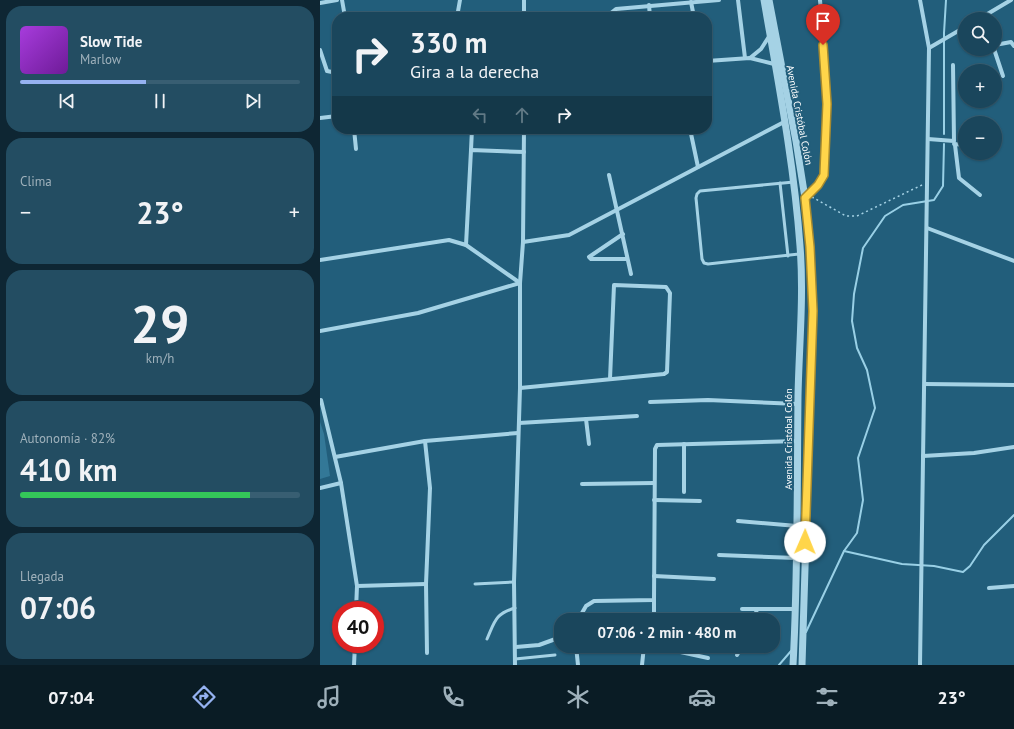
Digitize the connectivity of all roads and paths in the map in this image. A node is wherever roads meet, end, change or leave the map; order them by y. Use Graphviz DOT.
graph roads {
  1 [pos="337,0"];
  2 [pos="342,0"];
  3 [pos="460,0"];
  4 [pos="524,0"];
  5 [pos="719,0"];
  6 [pos="738,0"];
  7 [pos="764,0"];
  8 [pos="769,0"];
  9 [pos="820,0"];
  10 [pos="920,0"];
  11 [pos="1011,0"];
  12 [pos="332,1"];
  13 [pos="691,2"];
  14 [pos="1003,2"];
  15 [pos="320,3"];
  16 [pos="649,5"];
  17 [pos="344,12"];
  18 [pos="458,12"];
  19 [pos="524,12"];
  20 [pos="613,12"];
  21 [pos="650,12"];
  22 [pos="693,12"];
  23 [pos="990,12"];
  24 [pos="958,31"];
  25 [pos="770,35"];
  26 [pos="1002,44"];
  27 [pos="1014,46"];
  28 [pos="929,48"];
  29 [pos="320,50"];
  30 [pos="996,56"];
  31 [pos="745,58"];
  32 [pos="750,58"];
  33 [pos="712,61"];
  34 [pos="774,64"];
  35 [pos="953,65"];
  36 [pos="332,72"];
  37 [pos="1003,76"];
  38 [pos="332,117"];
  39 [pos="320,118"];
  40 [pos="788,120"];
  41 [pos="354,134"];
  42 [pos="472,134"];
  43 [pos="524,134"];
  44 [pos="691,134"];
  45 [pos="928,139"];
  46 [pos="954,143"];
  47 [pos="958,144"];
  48 [pos="356,149"];
  49 [pos="471,150"];
  50 [pos="524,152"];
  51 [pos="698,168"];
  52 [pos="609,175"];
  53 [pos="794,182"];
  54 [pos="780,183"];
  55 [pos="927,183"];
  56 [pos="980,195"];
  57 [pos="807,197"];
  58 [pos="617,211"];
  59 [pos="927,228"];
  60 [pos="623,234"];
  61 [pos="523,242"];
  62 [pos="466,244"];
  63 [pos="801,254"];
  64 [pos="788,256"];
  65 [pos="626,259"];
  66 [pos="320,260"];
  67 [pos="1014,261"];
  68 [pos="631,274"];
  69 [pos="520,283"];
  70 [pos="320,331"];
  71 [pos="610,378"];
  72 [pos="925,384"];
  73 [pos="1014,385"];
  74 [pos="520,388"];
  75 [pos="321,400"];
  76 [pos="650,402"];
  77 [pos="798,404"];
  78 [pos="637,416"];
  79 [pos="586,419"];
  80 [pos="519,423"];
  81 [pos="518,433"];
  82 [pos="425,441"];
  83 [pos="798,441"];
  84 [pos="589,444"];
  85 [pos="684,444"];
  86 [pos="1014,447"];
  87 [pos="923,456"];
  88 [pos="335,458"];
  89 [pos="654,482"];
  90 [pos="341,483"];
  91 [pos="582,484"];
  92 [pos="320,488"];
  93 [pos="684,492"];
  94 [pos="654,500"];
  95 [pos="700,501"];
  96 [pos="738,521"];
  97 [pos="797,526"];
  98 [pos="719,554"];
  99 [pos="796,558"];
  100 [pos="654,576"];
  101 [pos="714,579"];
  102 [pos="514,582"];
  103 [pos="426,584"];
  104 [pos="474,584"];
  105 [pos="357,586"];
  106 [pos="1014,586"];
  107 [pos="989,588"];
  108 [pos="654,600"];
  109 [pos="356,601"];
  110 [pos="515,608"];
  111 [pos="742,609"];
  112 [pos="757,609"];
  113 [pos="795,609"];
  114 [pos="582,613"];
  115 [pos="654,613"];
  116 [pos="756,613"];
  117 [pos="487,638"];
  118 [pos="554,640"];
  119 [pos="516,647"];
  120 [pos="355,653"];
  121 [pos="427,653"];
  122 [pos="577,653"];
  123 [pos="643,653"];
  124 [pos="685,653"];
  125 [pos="555,655"];
  126 [pos="708,658"];
  127 [pos="515,659"];
  128 [pos="354,665"];
  129 [pos="515,665"];
  130 [pos="578,665"];
  131 [pos="642,665"];
  132 [pos="793,665"];
  133 [pos="802,665"];
  134 [pos="920,665"];
  1 -- 12 [label="street"];
  2 -- 17 [label="street"];
  3 -- 18 [label="street"];
  4 -- 19 [label="street"];
  5 -- 13 [label="street"];
  6 -- 31 [label="street"];
  7 -- 25 [label="street, Avenida Cristóbal Colón"];
  8 -- 40 [label="street, Avenida Cristóbal Colón"];
  9 -- 57 [label="street"];
  10 -- 28 [label="street"];
  11 -- 14 [label="street"];
  12 -- 15 [label="street"];
  13 -- 16 [label="street"];
  13 -- 22 [label="street"];
  14 -- 23 [label="street"];
  16 -- 20 [label="street"];
  16 -- 21 [label="street"];
  24 -- 28 [label="street"];
  25 -- 32 [label="street"];
  25 -- 34 [label="street, Avenida Cristóbal Colón"];
  26 -- 27 [label="street"];
  28 -- 45 [label="street"];
  29 -- 36 [label="street"];
  30 -- 37 [label="street"];
  31 -- 32 [label="street"];
  31 -- 33 [label="street"];
  32 -- 34 [label="street"];
  34 -- 40 [label="street, Avenida Cristóbal Colón"];
  35 -- 46 [label="street"];
  38 -- 39 [label="street"];
  40 -- 51 [label="street"];
  40 -- 53 [label="street, Avenida Cristóbal Colón"];
  40 -- 57 [label="street, Avenida Cristóbal Colón"];
  41 -- 48 [label="street"];
  42 -- 49 [label="street"];
  43 -- 50 [label="street"];
  44 -- 51 [label="street"];
  45 -- 46 [label="street"];
  45 -- 55 [label="street"];
  46 -- 47 [label="street"];
  46 -- 56 [label="street"];
  49 -- 50 [label="street"];
  49 -- 62 [label="street"];
  50 -- 61 [label="street"];
  51 -- 58 [label="street"];
  52 -- 58 [label="street"];
  53 -- 54 [label="lane"];
  53 -- 63 [label="street, Avenida Cristóbal Colón"];
  54 -- 64 [label="lane"];
  54 -- 64 [label="lane"];
  55 -- 57 [label="path"];
  55 -- 59 [label="street"];
  57 -- 133 [label="street, Avenida Cristóbal Colón"];
  58 -- 60 [label="street"];
  58 -- 61 [label="street"];
  59 -- 67 [label="street"];
  59 -- 72 [label="street"];
  60 -- 65 [label="street"];
  60 -- 65 [label="street"];
  61 -- 69 [label="street"];
  62 -- 66 [label="street"];
  62 -- 69 [label="street"];
  63 -- 64 [label="lane"];
  63 -- 77 [label="street, Avenida Cristóbal Colón"];
  65 -- 68 [label="street"];
  69 -- 70 [label="street"];
  69 -- 74 [label="street"];
  71 -- 71 [label="street"];
  71 -- 74 [label="street"];
  72 -- 73 [label="street"];
  72 -- 87 [label="street"];
  74 -- 80 [label="street"];
  75 -- 88 [label="street"];
  76 -- 77 [label="street"];
  77 -- 83 [label="street, Avenida Cristóbal Colón"];
  78 -- 79 [label="street"];
  79 -- 80 [label="street"];
  79 -- 84 [label="street"];
  80 -- 81 [label="street"];
  81 -- 82 [label="street"];
  81 -- 102 [label="street"];
  82 -- 88 [label="street"];
  82 -- 103 [label="street"];
  83 -- 85 [label="street"];
  83 -- 97 [label="street, Avenida Cristóbal Colón"];
  85 -- 89 [label="street"];
  85 -- 93 [label="street"];
  86 -- 87 [label="street"];
  87 -- 134 [label="street"];
  88 -- 90 [label="street"];
  89 -- 91 [label="street"];
  89 -- 94 [label="street"];
  90 -- 92 [label="street"];
  90 -- 105 [label="street"];
  94 -- 95 [label="street"];
  94 -- 100 [label="street"];
  96 -- 97 [label="street"];
  97 -- 99 [label="street, Avenida Cristóbal Colón"];
  98 -- 99 [label="street"];
  99 -- 113 [label="street, Avenida Cristóbal Colón"];
  100 -- 101 [label="street"];
  100 -- 108 [label="street"];
  102 -- 104 [label="lane"];
  102 -- 110 [label="street"];
  103 -- 105 [label="street"];
  103 -- 121 [label="street"];
  105 -- 109 [label="street"];
  106 -- 107 [label="street"];
  108 -- 114 [label="street"];
  108 -- 115 [label="street"];
  110 -- 117 [label="lane"];
  110 -- 119 [label="street"];
  111 -- 112 [label="street"];
  112 -- 113 [label="street"];
  112 -- 116 [label="street"];
  113 -- 132 [label="street, Avenida Cristóbal Colón"];
  118 -- 119 [label="street"];
  119 -- 127 [label="street"];
  120 -- 128 [label="street"];
  122 -- 130 [label="street"];
  123 -- 131 [label="street"];
  124 -- 126 [label="street"];
  125 -- 127 [label="lane"];
  127 -- 129 [label="street"];
}
